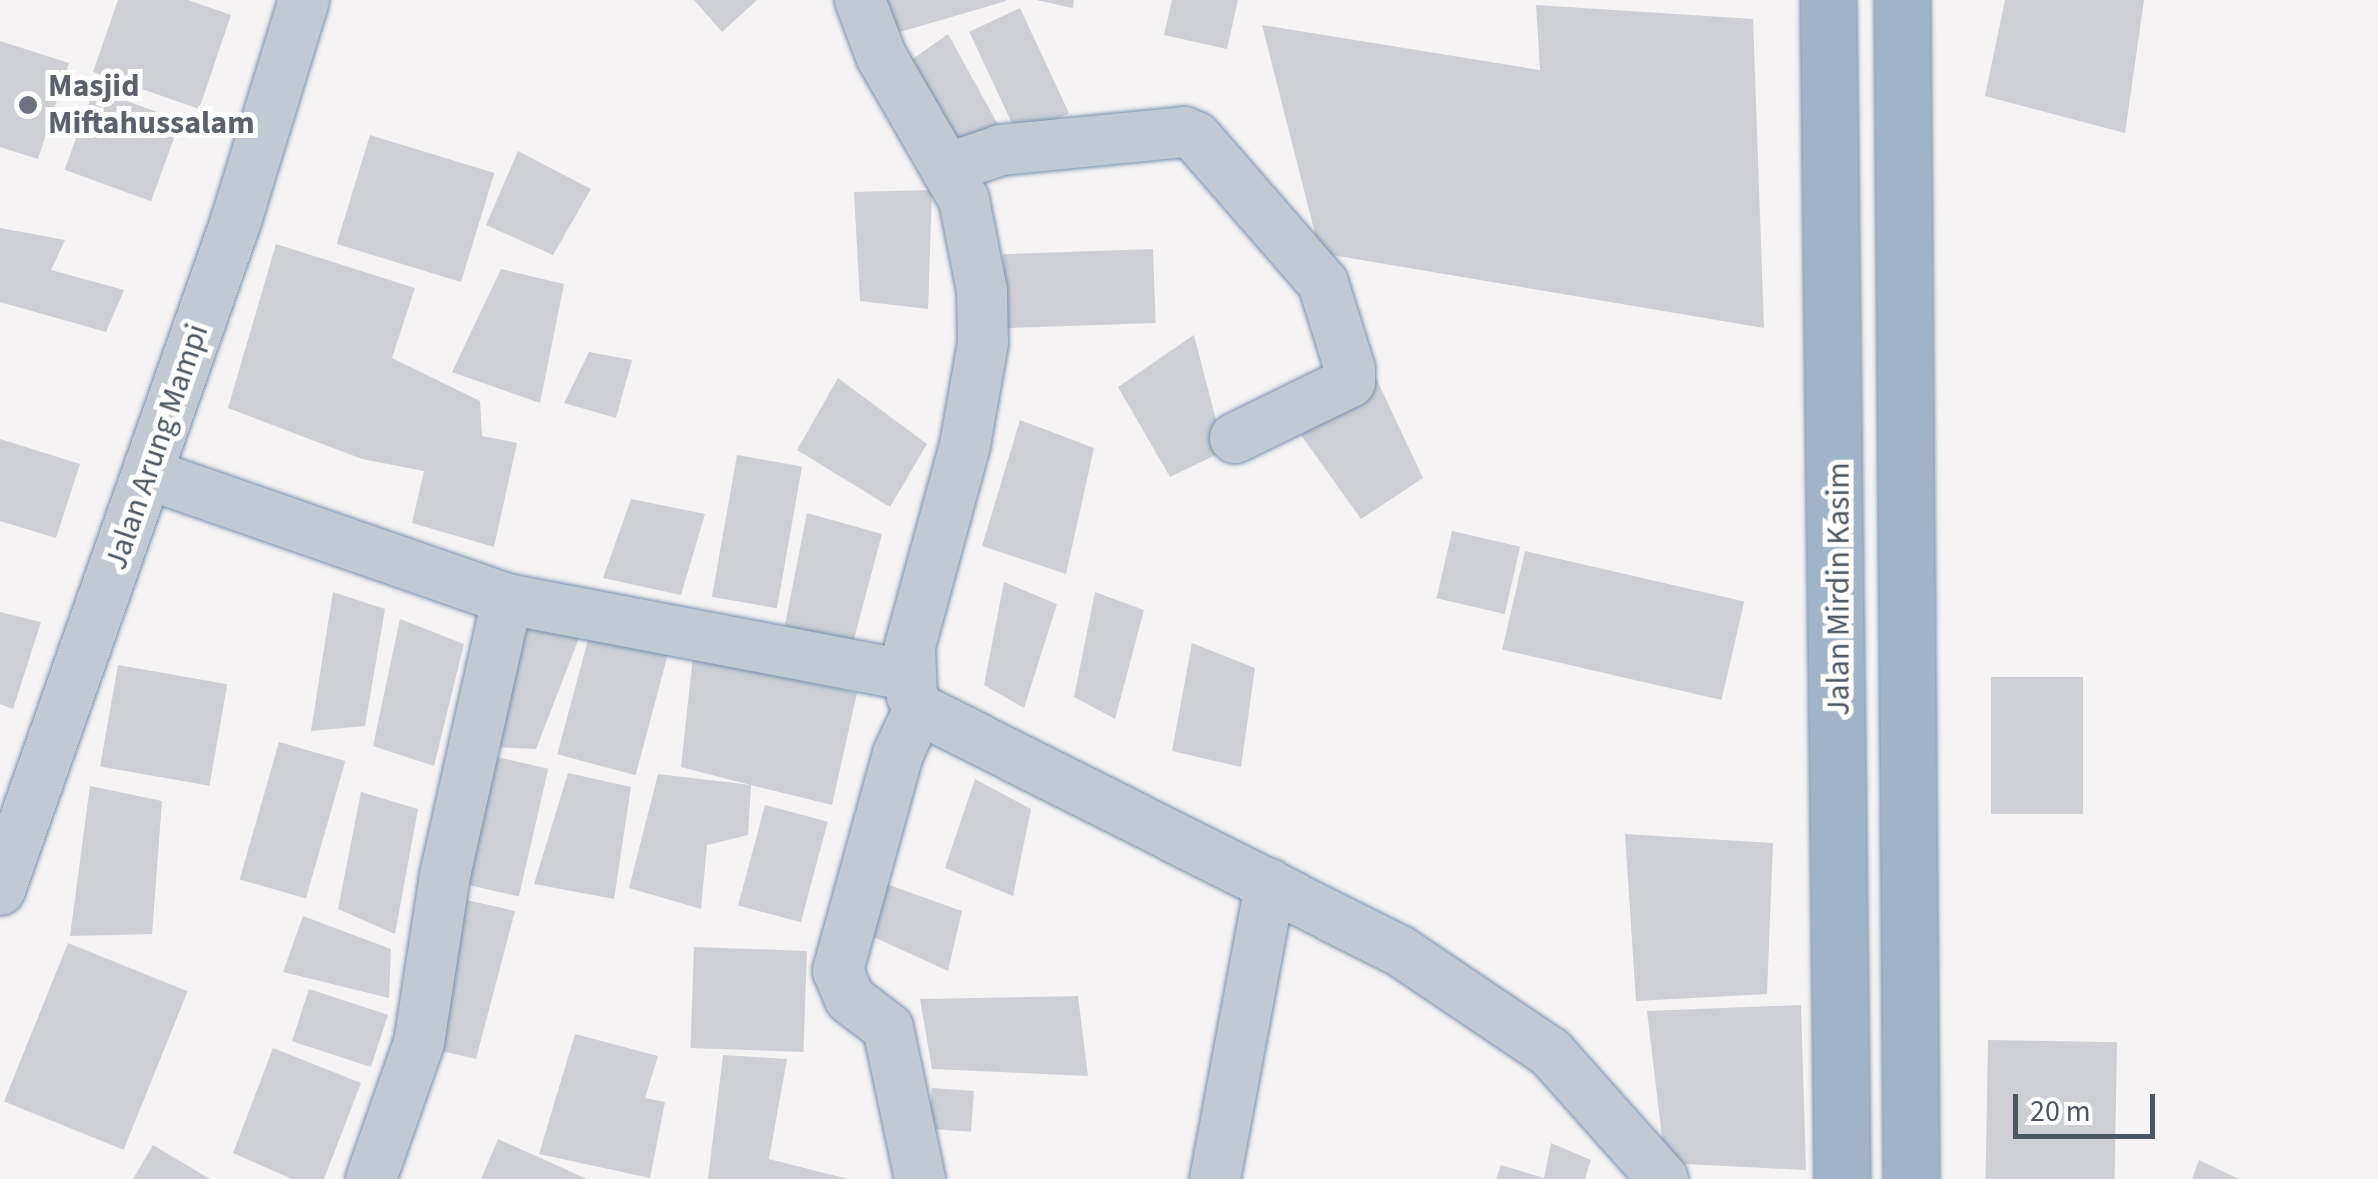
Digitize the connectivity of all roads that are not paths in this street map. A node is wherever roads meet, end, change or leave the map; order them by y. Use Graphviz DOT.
graph roads {
  1 [pos="304,0"];
  2 [pos="860,0"];
  3 [pos="1828,0"];
  4 [pos="1902,0"];
  5 [pos="946,169"];
  6 [pos="1838,376"];
  7 [pos="1901,378"];
  8 [pos="1236,438"];
  9 [pos="148,474"];
  10 [pos="507,599"];
  11 [pos="914,692"];
  12 [pos="1270,884"];
  13 [pos="0,890"];
  14 [pos="371,1179"];
  15 [pos="920,1179"];
  16 [pos="1215,1179"];
  17 [pos="1663,1179"];
  18 [pos="1842,1179"];
  19 [pos="1911,1179"];
  1 -- 9 [label="street, Jalan Arung Mampi"];
  2 -- 5 [label="street"];
  3 -- 6 [label="highway, Jalan Mirdin Kasim"];
  4 -- 7 [label="highway, Jalan Mirdin Kasim"];
  5 -- 8 [label="street"];
  5 -- 11 [label="street"];
  6 -- 7 [label="highway"];
  6 -- 18 [label="highway, Jalan Mirdin Kasim"];
  7 -- 19 [label="highway, Jalan Mirdin Kasim"];
  9 -- 10 [label="street"];
  9 -- 13 [label="street, Jalan Arung Mampi"];
  10 -- 11 [label="street"];
  10 -- 14 [label="street"];
  11 -- 12 [label="street"];
  11 -- 15 [label="street"];
  12 -- 16 [label="street"];
  12 -- 17 [label="street"];
}
